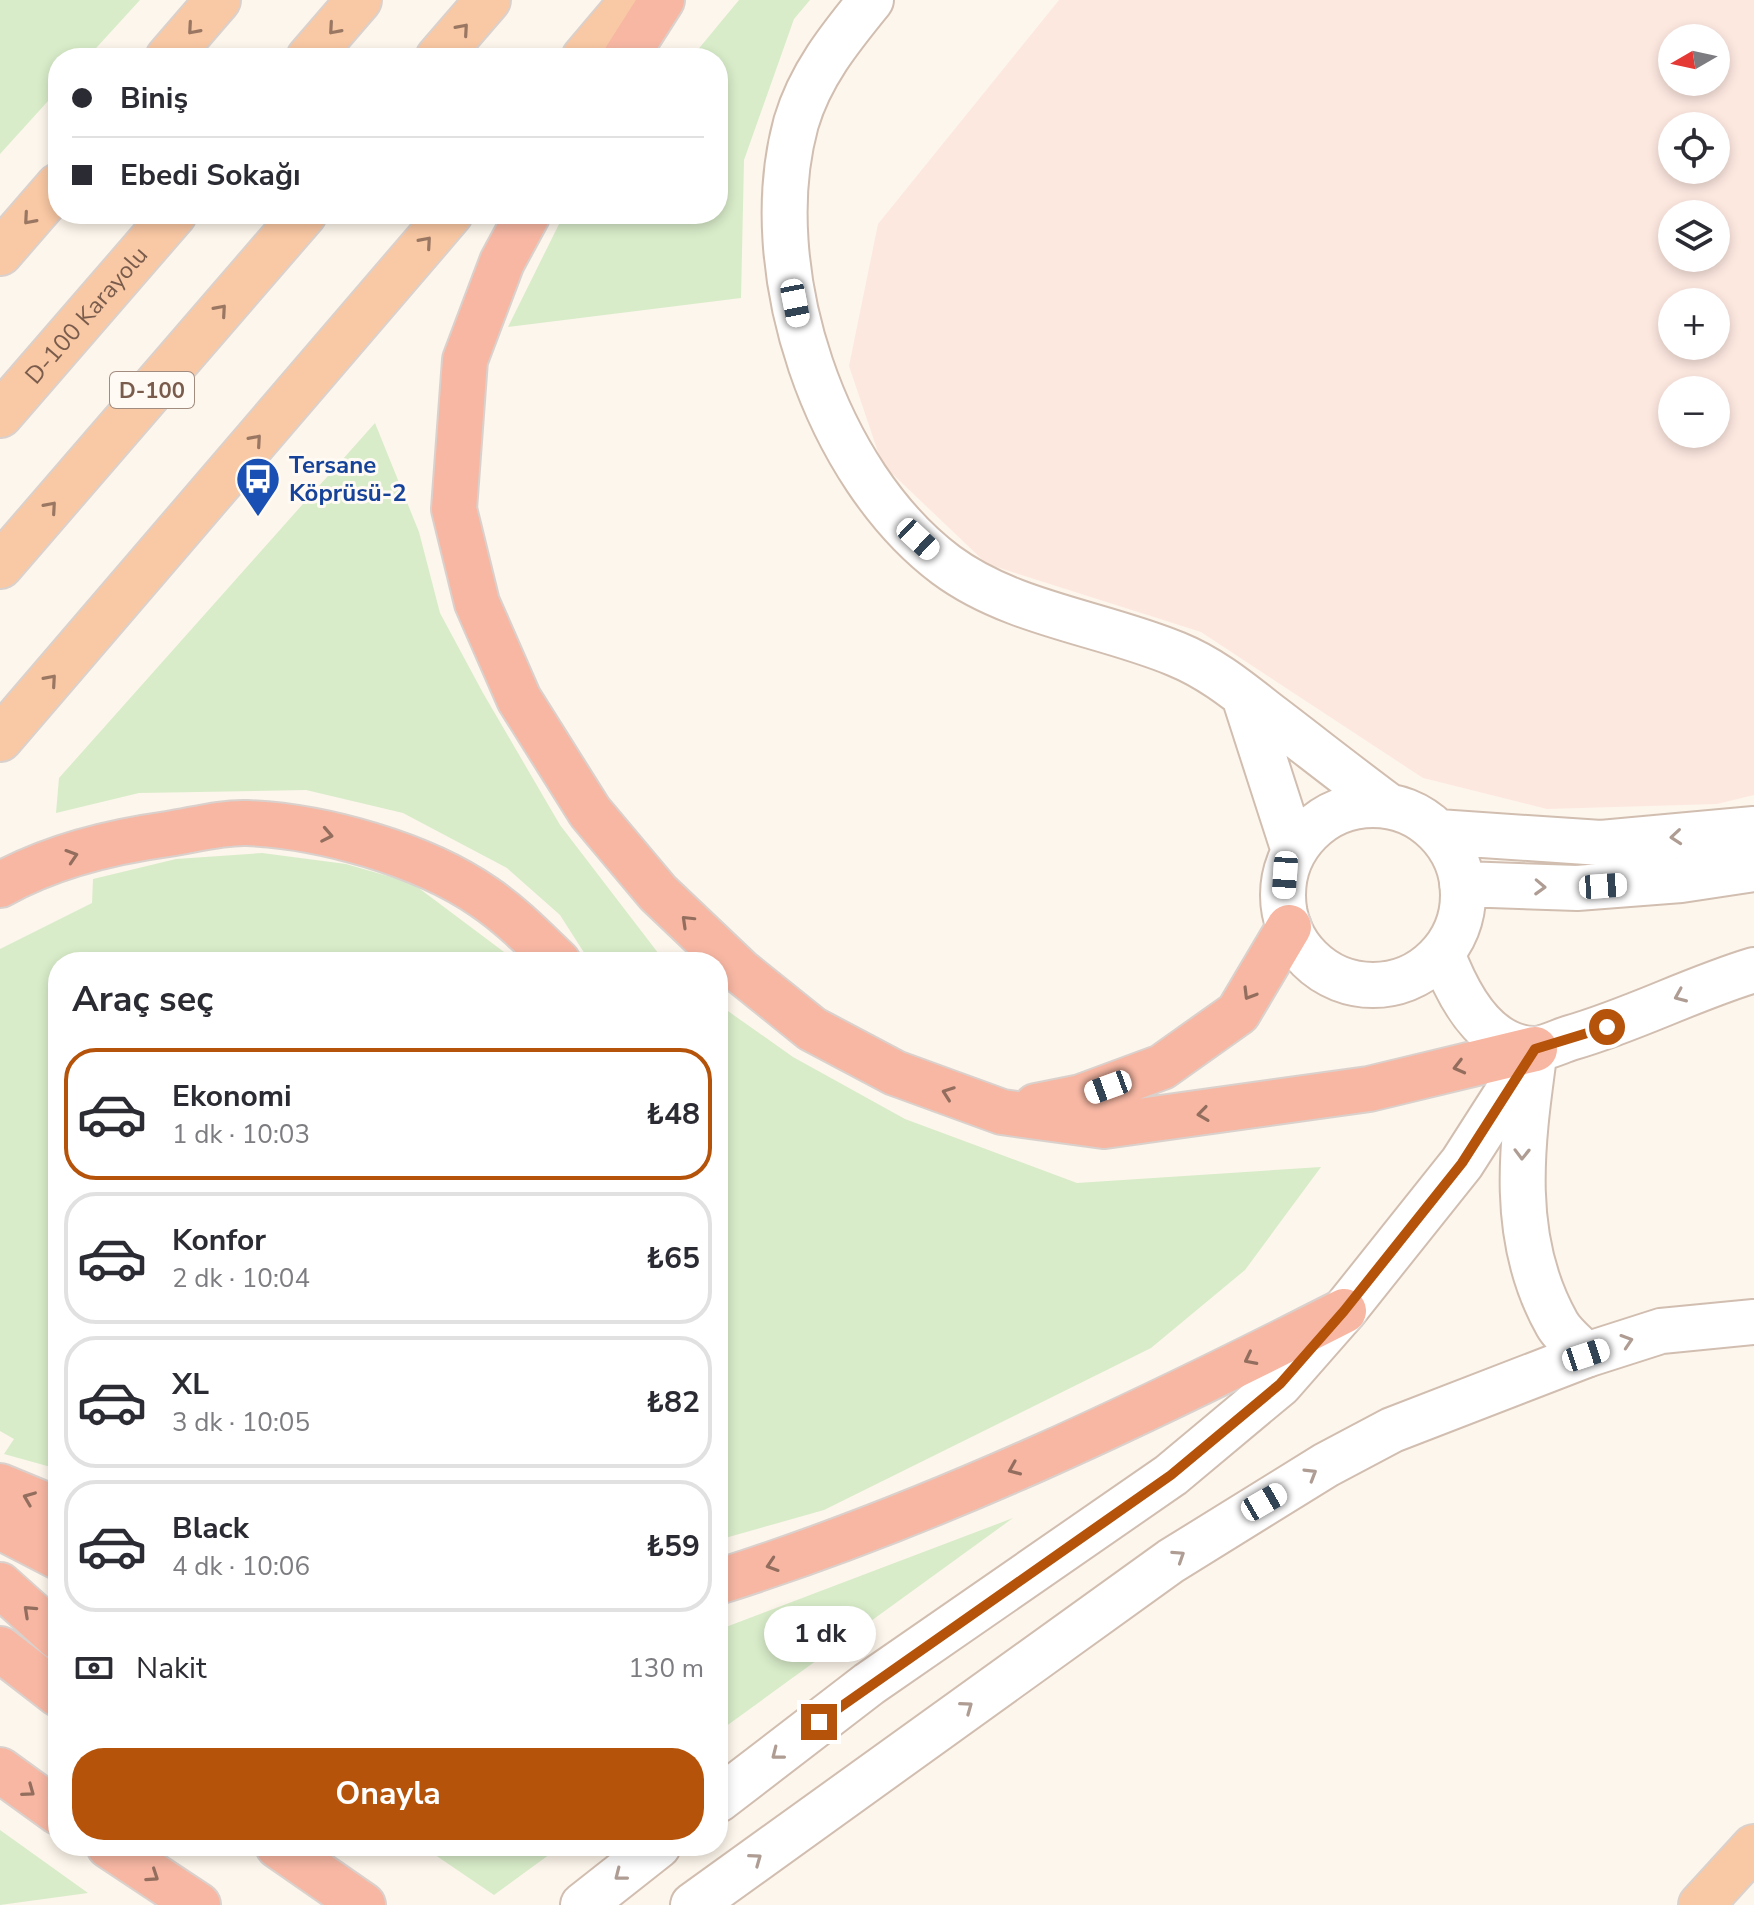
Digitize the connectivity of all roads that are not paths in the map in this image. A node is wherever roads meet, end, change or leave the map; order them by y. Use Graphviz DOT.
graph roads {
  1 [pos="218,0"];
  2 [pos="359,0"];
  3 [pos="488,0"];
  4 [pos="633,0"];
  5 [pos="662,0"];
  6 [pos="871,0"];
  7 [pos="177,48"];
  8 [pos="318,48"];
  9 [pos="447,48"];
  10 [pos="592,48"];
  11 [pos="631,48"];
  12 [pos="48,198"];
  13 [pos="165,224"];
  14 [pos="295,224"];
  15 [pos="441,224"];
  16 [pos="523,224"];
  17 [pos="0,253"];
  18 [pos="0,415"];
  19 [pos="0,566"];
  20 [pos="1244,696"];
  21 [pos="0,739"];
  22 [pos="1387,805"];
  23 [pos="1754,829"];
  24 [pos="1438,832"];
  25 [pos="1294,851"];
  26 [pos="1754,869"];
  27 [pos="1462,884"];
  28 [pos="0,885"];
  29 [pos="1289,927"];
  30 [pos="548,952"];
  31 [pos="720,952"];
  32 [pos="1442,953"];
  33 [pos="728,960"];
  34 [pos="1754,970"];
  35 [pos="1535,1049"];
  36 [pos="1002,1112"];
  37 [pos="1344,1311"];
  38 [pos="1754,1322"];
  39 [pos="1586,1355"];
  40 [pos="0,1486"];
  41 [pos="48,1506"];
  42 [pos="0,1527"];
  43 [pos="48,1552"];
  44 [pos="728,1579"];
  45 [pos="0,1585"];
  46 [pos="48,1628"];
  47 [pos="0,1649"];
  48 [pos="48,1686"];
  49 [pos="0,1770"];
  50 [pos="728,1792"];
  51 [pos="48,1805"];
  52 [pos="1754,1847"];
  53 [pos="124,1856"];
  54 [pos="293,1856"];
  55 [pos="313,1856"];
  56 [pos="645,1856"];
  57 [pos="1706,1899"];
  58 [pos="198,1905"];
  59 [pos="366,1905"];
  60 [pos="583,1905"];
  61 [pos="693,1905"];
  1 -- 7 [label="highway, one-way"];
  2 -- 8 [label="highway, one-way"];
  9 -- 3 [label="highway, one-way"];
  4 -- 10 [label="highway"];
  5 -- 11 [label="highway"];
  6 -- 20 [label="street"];
  12 -- 17 [label="highway, one-way"];
  13 -- 18 [label="highway, D-100 Karayolu"];
  19 -- 14 [label="highway, D-100, one-way"];
  21 -- 15 [label="highway, one-way"];
  31 -- 16 [label="highway, one-way"];
  20 -- 22 [label="street"];
  20 -- 25 [label="street"];
  22 -- 24 [label="street"];
  22 -- 25 [label="street"];
  23 -- 24 [label="street, one-way"];
  24 -- 27 [label="street"];
  25 -- 29 [label="street"];
  27 -- 26 [label="street, one-way"];
  27 -- 32 [label="street"];
  28 -- 30 [label="highway, one-way"];
  29 -- 32 [label="street"];
  29 -- 36 [label="highway, one-way"];
  32 -- 35 [label="street"];
  36 -- 33 [label="highway, one-way"];
  34 -- 35 [label="street, one-way"];
  35 -- 36 [label="highway, one-way"];
  35 -- 37 [label="street"];
  35 -- 39 [label="street, one-way"];
  37 -- 44 [label="highway, one-way"];
  37 -- 50 [label="street, one-way"];
  39 -- 38 [label="street, one-way"];
  61 -- 39 [label="street, one-way"];
  41 -- 40 [label="highway, one-way"];
  42 -- 43 [label="highway"];
  46 -- 45 [label="highway, one-way"];
  47 -- 48 [label="highway"];
  49 -- 51 [label="highway, one-way"];
  52 -- 57 [label="highway"];
  53 -- 58 [label="highway, one-way"];
  54 -- 59 [label="highway"];
  55 -- 59 [label="highway"];
  56 -- 60 [label="street, one-way"];
}
